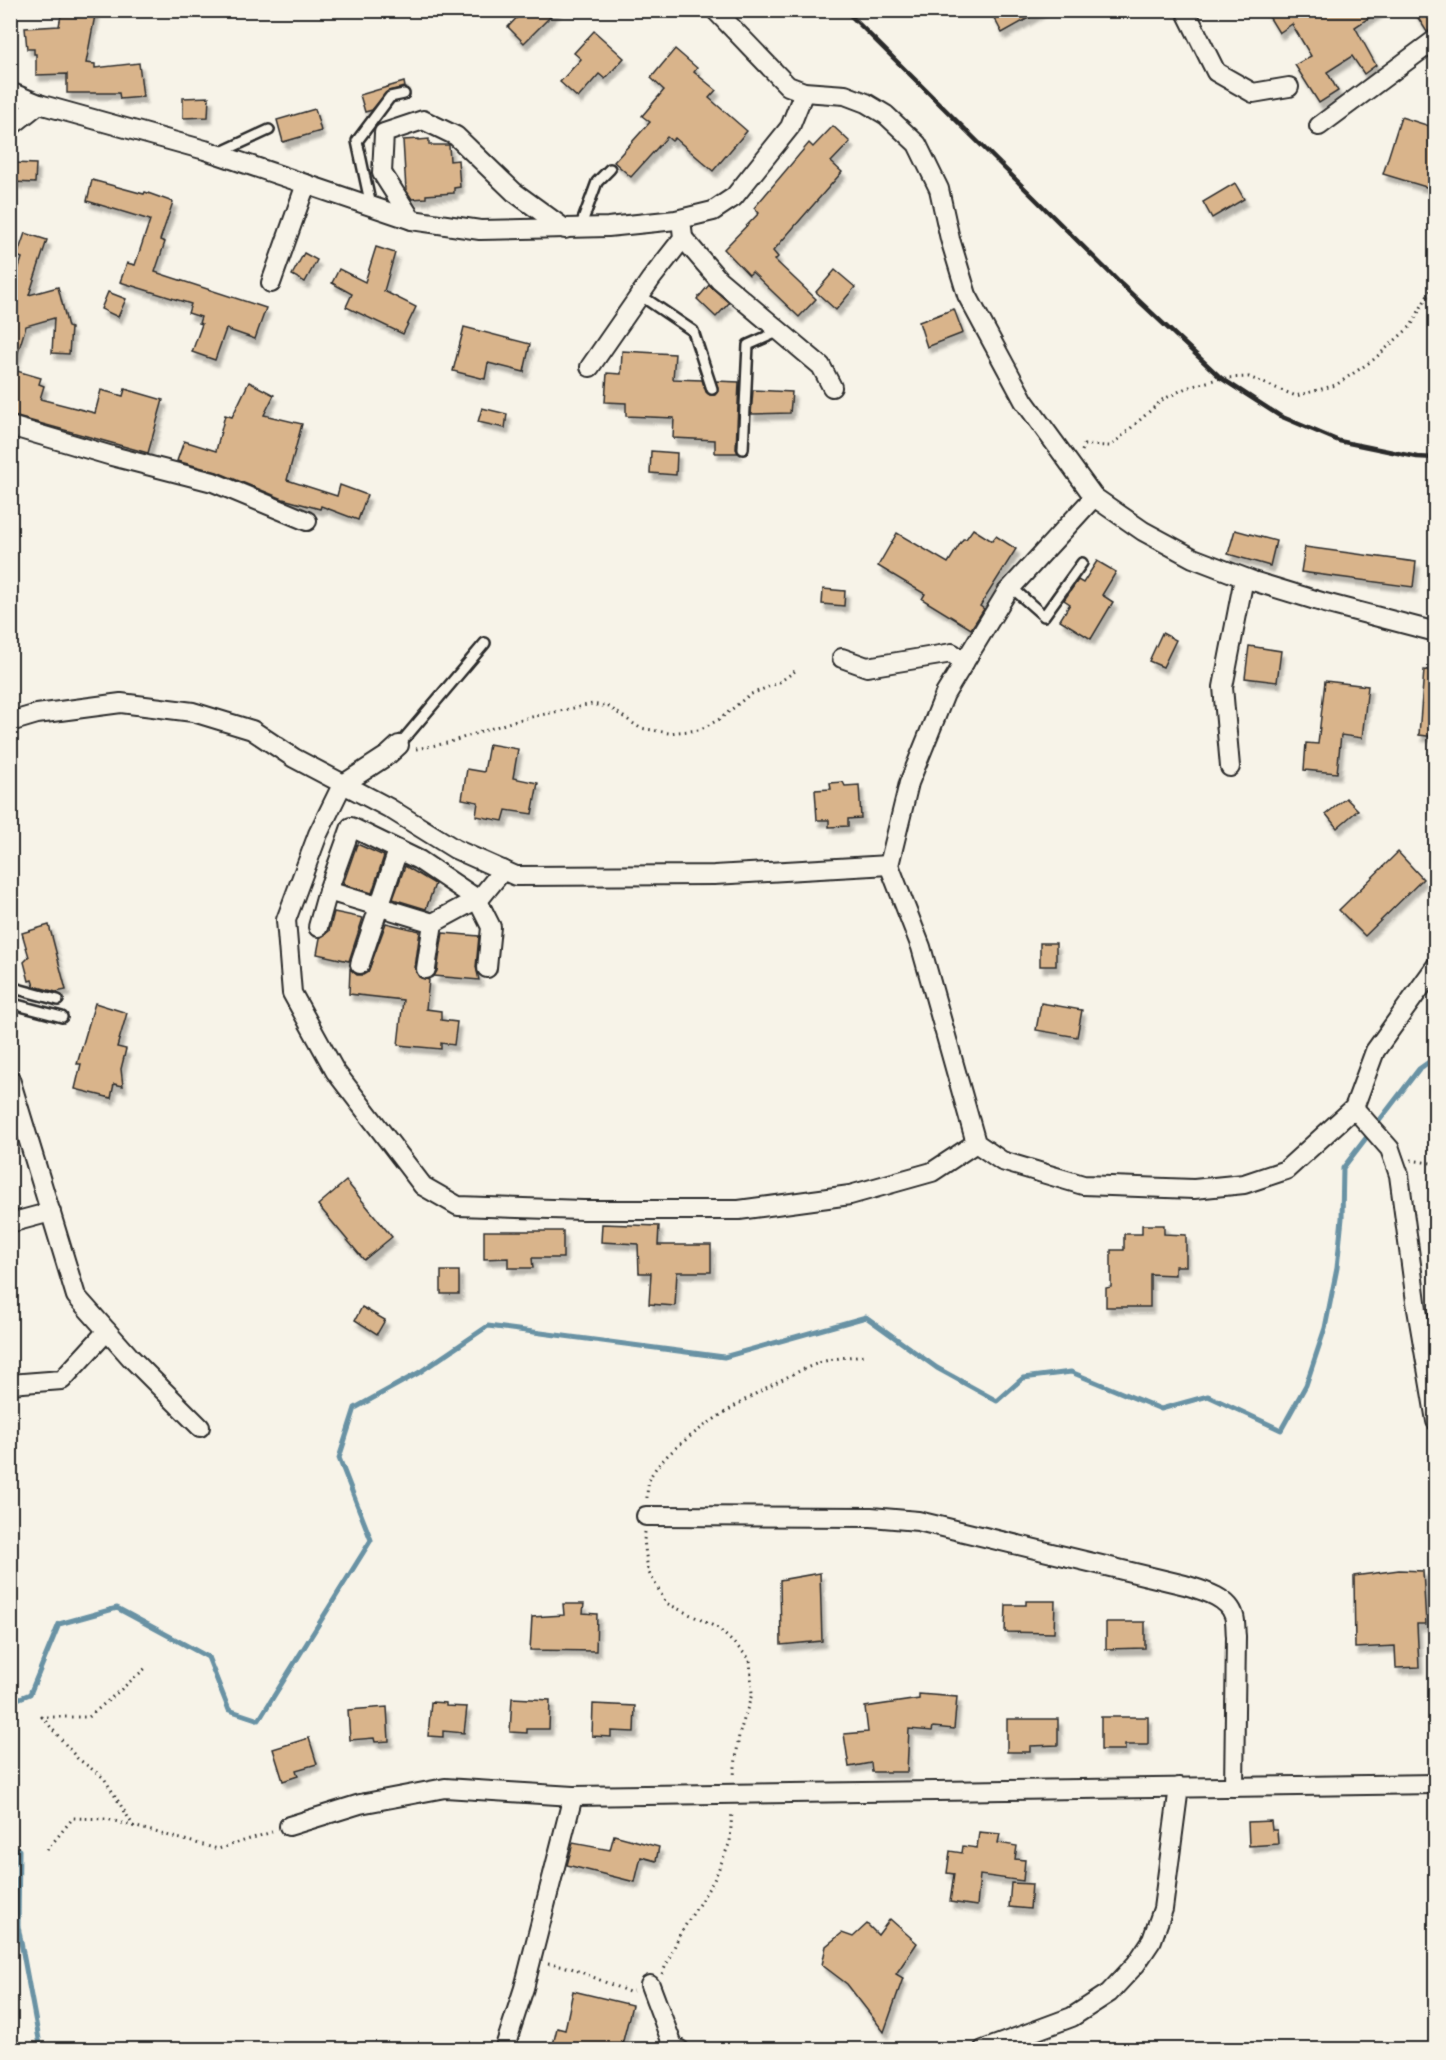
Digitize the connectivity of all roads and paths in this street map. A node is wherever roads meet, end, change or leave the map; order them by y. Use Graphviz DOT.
graph roads {
  1 [pos="715,10"];
  2 [pos="1185,10"];
  3 [pos="1436,39"];
  4 [pos="1289,87"];
  5 [pos="10,92"];
  6 [pos="804,92"];
  7 [pos="404,94"];
  8 [pos="39,104"];
  9 [pos="1319,126"];
  10 [pos="10,127"];
  11 [pos="269,130"];
  12 [pos="217,154"];
  13 [pos="610,169"];
  14 [pos="306,184"];
  15 [pos="371,206"];
  16 [pos="681,218"];
  17 [pos="412,220"];
  18 [pos="572,229"];
  19 [pos="683,238"];
  20 [pos="1436,280"];
  21 [pos="271,283"];
  22 [pos="640,295"];
  23 [pos="780,331"];
  24 [pos="590,367"];
  25 [pos="832,387"];
  26 [pos="712,389"];
  27 [pos="10,426"];
  28 [pos="743,449"];
  29 [pos="1075,471"];
  30 [pos="1094,497"];
  31 [pos="307,521"];
  32 [pos="1082,563"];
  33 [pos="1244,578"];
  34 [pos="1011,587"];
  35 [pos="1436,632"];
  36 [pos="485,643"];
  37 [pos="842,658"];
  38 [pos="963,663"];
  39 [pos="798,669"];
  40 [pos="10,722"];
  41 [pos="399,745"];
  42 [pos="1230,767"];
  43 [pos="342,785"];
  44 [pos="398,850"];
  45 [pos="889,865"];
  46 [pos="503,870"];
  47 [pos="328,891"];
  48 [pos="477,899"];
  49 [pos="379,907"];
  50 [pos="433,923"];
  51 [pos="318,927"];
  52 [pos="360,964"];
  53 [pos="1436,966"];
  54 [pos="487,968"];
  55 [pos="426,969"];
  56 [pos="10,987"];
  57 [pos="58,1000"];
  58 [pos="10,1008"];
  59 [pos="62,1017"];
  60 [pos="10,1079"];
  61 [pos="1354,1108"];
  62 [pos="976,1143"];
  63 [pos="51,1212"];
  64 [pos="10,1223"];
  65 [pos="107,1331"];
  66 [pos="864,1355"];
  67 [pos="10,1384"];
  68 [pos="1436,1421"];
  69 [pos="200,1427"];
  70 [pos="646,1516"];
  71 [pos="147,1667"];
  72 [pos="1436,1784"];
  73 [pos="1179,1787"];
  74 [pos="1234,1787"];
  75 [pos="734,1794"];
  76 [pos="573,1796"];
  77 [pos="289,1826"];
  78 [pos="134,1827"];
  79 [pos="47,1850"];
  80 [pos="531,1960"];
  81 [pos="650,1985"];
  82 [pos="504,2049"];
  83 [pos="680,2049"];
  84 [pos="983,2049"];
  1 -- 6 [label="street"];
  2 -- 4 [label="street"];
  3 -- 9 [label="street"];
  5 -- 8 [label="street"];
  6 -- 16 [label="street"];
  6 -- 29 [label="street"];
  7 -- 15 [label="lane"];
  8 -- 10 [label="street"];
  8 -- 12 [label="street"];
  11 -- 12 [label="lane"];
  12 -- 14 [label="street"];
  13 -- 18 [label="lane"];
  14 -- 15 [label="street"];
  14 -- 21 [label="street"];
  15 -- 17 [label="street"];
  16 -- 18 [label="street"];
  16 -- 19 [label="street"];
  17 -- 18 [label="street"];
  17 -- 18 [label="street"];
  19 -- 22 [label="street"];
  19 -- 23 [label="street"];
  20 -- 29 [label="path"];
  22 -- 24 [label="street"];
  22 -- 26 [label="lane"];
  23 -- 25 [label="street"];
  23 -- 28 [label="lane"];
  27 -- 31 [label="street"];
  29 -- 30 [label="street"];
  30 -- 33 [label="street"];
  30 -- 34 [label="street"];
  32 -- 34 [label="lane"];
  33 -- 35 [label="street"];
  33 -- 42 [label="street"];
  34 -- 38 [label="street"];
  36 -- 41 [label="lane"];
  37 -- 38 [label="street"];
  38 -- 45 [label="street"];
  39 -- 41 [label="path"];
  40 -- 43 [label="street"];
  41 -- 43 [label="street"];
  43 -- 46 [label="street"];
  43 -- 62 [label="street"];
  44 -- 47 [label="street"];
  44 -- 48 [label="street"];
  44 -- 49 [label="street"];
  45 -- 46 [label="street"];
  45 -- 62 [label="street"];
  46 -- 48 [label="street"];
  47 -- 49 [label="street"];
  47 -- 51 [label="street"];
  48 -- 50 [label="street"];
  48 -- 54 [label="street"];
  49 -- 50 [label="street"];
  49 -- 52 [label="street"];
  50 -- 55 [label="street"];
  53 -- 61 [label="street"];
  56 -- 57 [label="lane"];
  58 -- 59 [label="lane"];
  60 -- 63 [label="street"];
  61 -- 62 [label="street"];
  61 -- 68 [label="street"];
  63 -- 64 [label="street"];
  63 -- 65 [label="street"];
  65 -- 67 [label="street"];
  65 -- 69 [label="street"];
  66 -- 70 [label="path"];
  70 -- 74 [label="street"];
  70 -- 75 [label="path"];
  71 -- 78 [label="path"];
  72 -- 74 [label="street"];
  73 -- 74 [label="street"];
  73 -- 75 [label="street"];
  73 -- 84 [label="street"];
  75 -- 76 [label="street"];
  75 -- 81 [label="path"];
  76 -- 77 [label="street"];
  76 -- 80 [label="street"];
  77 -- 78 [label="path"];
  78 -- 79 [label="path"];
  80 -- 81 [label="path"];
  80 -- 82 [label="street"];
  81 -- 83 [label="street"];
}
